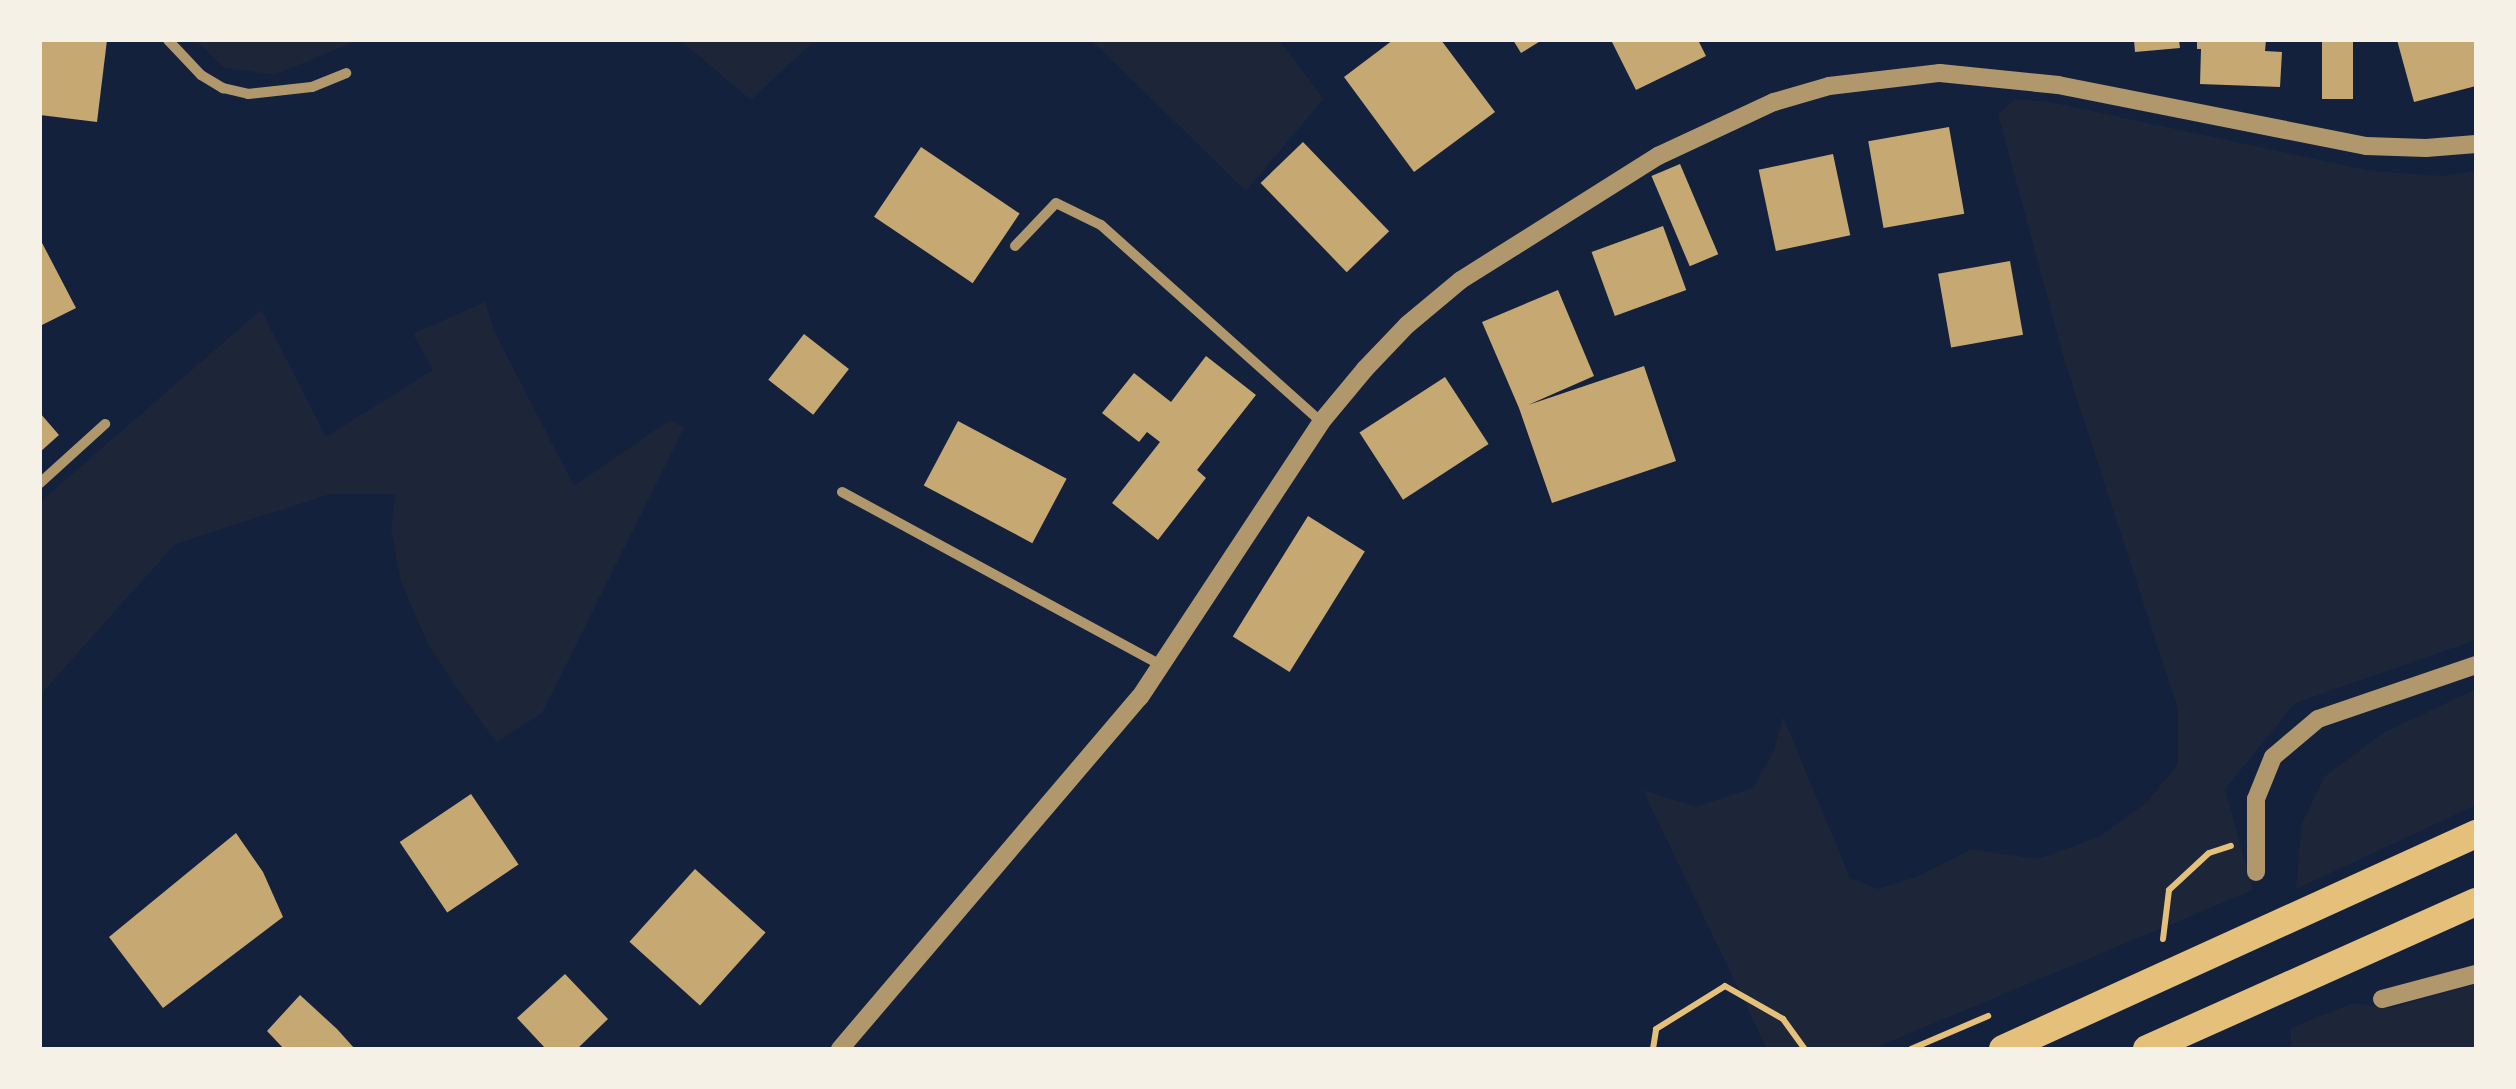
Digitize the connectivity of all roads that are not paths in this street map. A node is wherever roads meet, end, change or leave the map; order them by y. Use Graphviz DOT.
graph roads {
  1 [pos="168,40"];
  2 [pos="346,72"];
  3 [pos="2476,144"];
  4 [pos="1014,246"];
  5 [pos="1321,422"];
  6 [pos="105,424"];
  7 [pos="40,483"];
  8 [pos="842,492"];
  9 [pos="1161,665"];
  10 [pos="2476,665"];
  11 [pos="2476,834"];
  12 [pos="2256,872"];
  13 [pos="2476,902"];
  14 [pos="2476,974"];
  15 [pos="2382,999"];
  16 [pos="840,1049"];
  17 [pos="2003,1049"];
  18 [pos="2147,1049"];
  1 -- 2 [label="street"];
  3 -- 5 [label="street"];
  4 -- 5 [label="street"];
  5 -- 9 [label="street"];
  6 -- 7 [label="street"];
  8 -- 9 [label="street"];
  9 -- 16 [label="street"];
  10 -- 12 [label="street"];
  11 -- 17 [label="highway"];
  13 -- 18 [label="highway"];
  14 -- 15 [label="street"];
}
